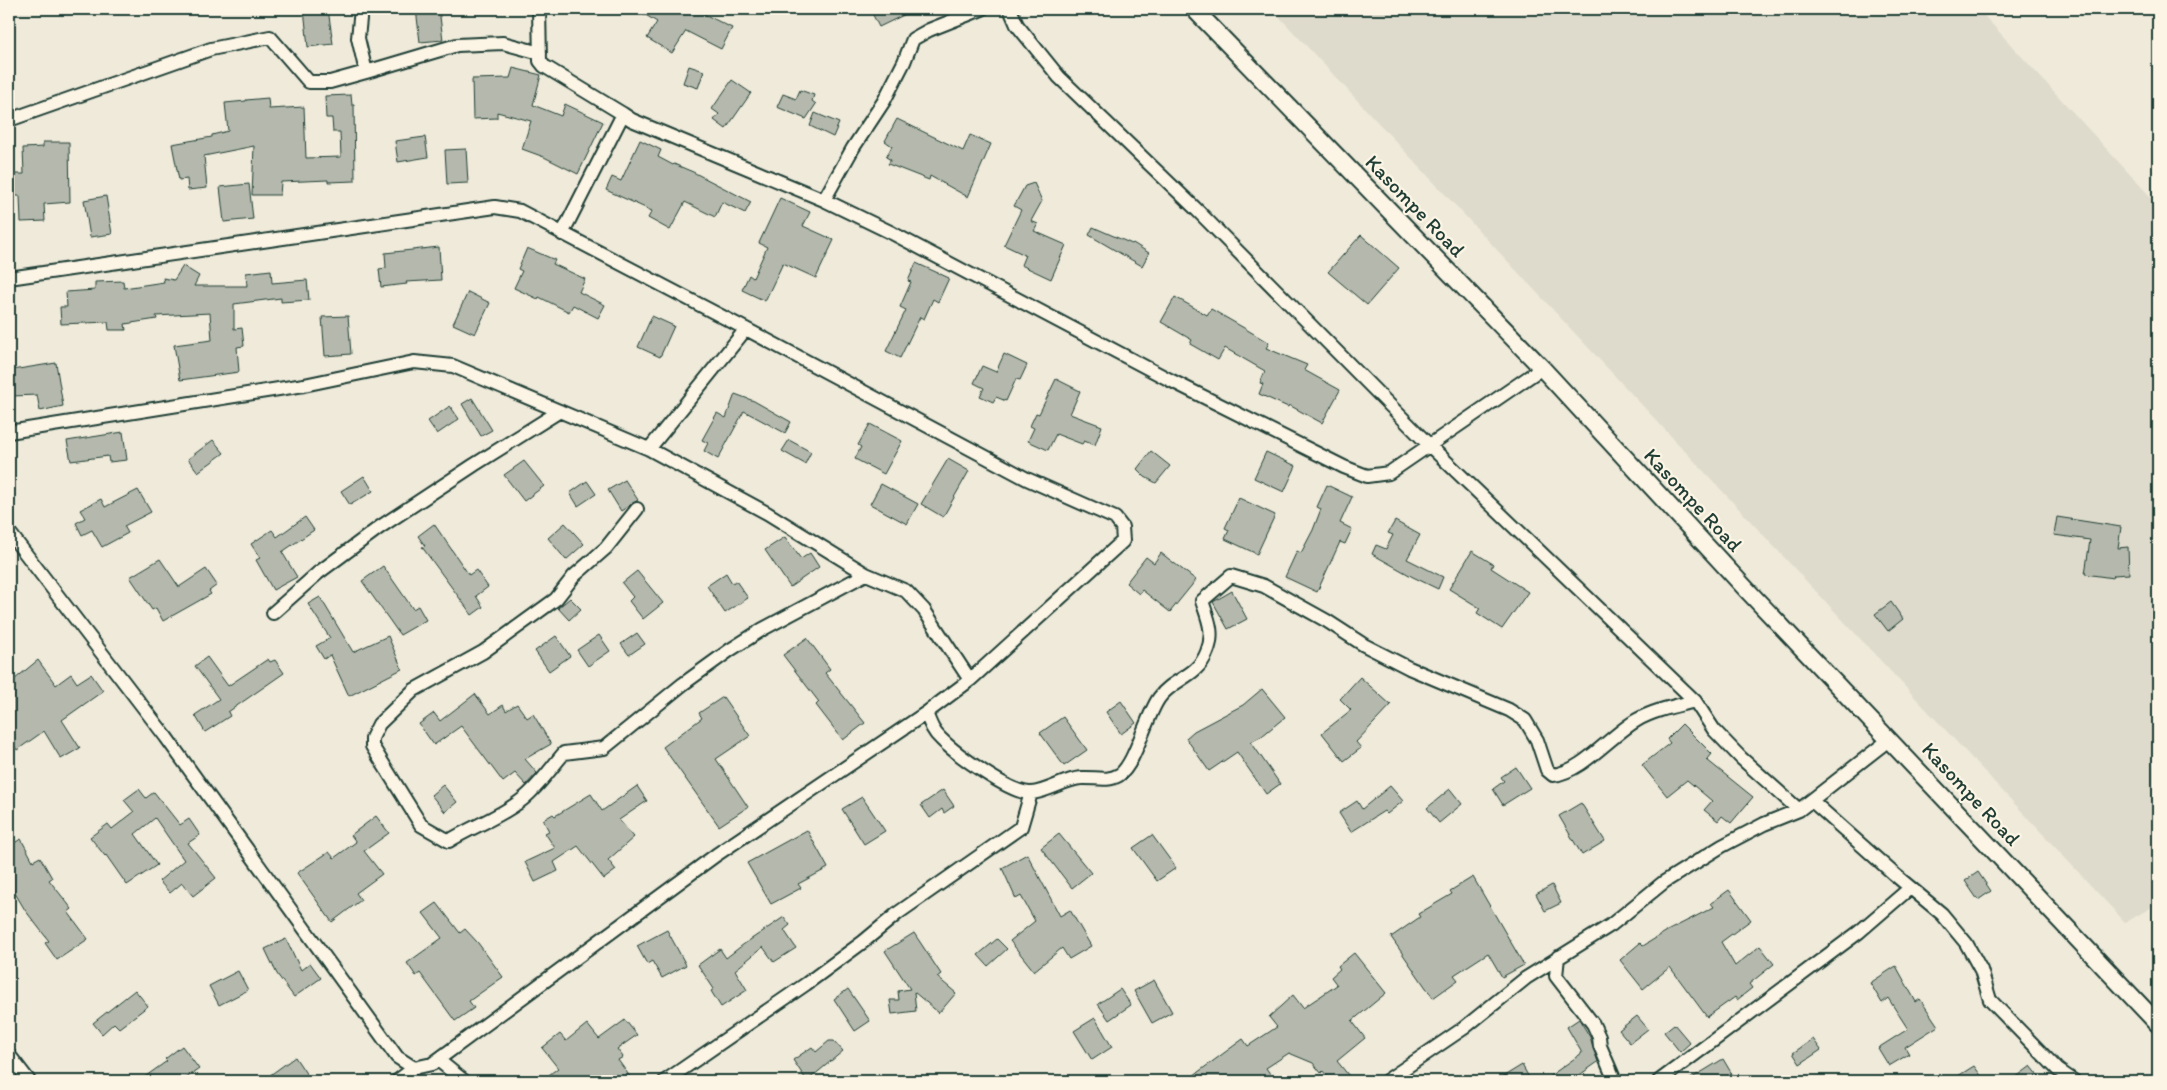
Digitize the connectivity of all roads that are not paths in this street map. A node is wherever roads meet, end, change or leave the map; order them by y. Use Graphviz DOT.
graph roads {
  1 [pos="361,9"];
  2 [pos="540,9"];
  3 [pos="982,9"];
  4 [pos="1010,9"];
  5 [pos="1194,9"];
  6 [pos="540,53"];
  7 [pos="366,72"];
  8 [pos="623,114"];
  9 [pos="9,120"];
  10 [pos="824,200"];
  11 [pos="562,234"];
  12 [pos="9,278"];
  13 [pos="746,329"];
  14 [pos="1542,368"];
  15 [pos="560,411"];
  16 [pos="9,432"];
  17 [pos="1430,446"];
  18 [pos="649,449"];
  19 [pos="637,509"];
  20 [pos="9,532"];
  21 [pos="866,574"];
  22 [pos="273,614"];
  23 [pos="970,680"];
  24 [pos="1695,700"];
  25 [pos="926,713"];
  26 [pos="1890,739"];
  27 [pos="1031,793"];
  28 [pos="1812,800"];
  29 [pos="1799,810"];
  30 [pos="1910,888"];
  31 [pos="1558,957"];
  32 [pos="2158,1024"];
  33 [pos="9,1055"];
  34 [pos="438,1060"];
  35 [pos="414,1068"];
  36 [pos="29,1081"];
  37 [pos="398,1081"];
  38 [pos="464,1081"];
  39 [pos="665,1081"];
  40 [pos="1386,1081"];
  41 [pos="1615,1081"];
  42 [pos="1659,1081"];
  43 [pos="2074,1081"];
  1 -- 7 [label="street"];
  2 -- 6 [label="street"];
  3 -- 10 [label="street"];
  4 -- 17 [label="street"];
  5 -- 14 [label="street, Kasompe Road"];
  6 -- 7 [label="street"];
  6 -- 8 [label="street"];
  7 -- 9 [label="street"];
  8 -- 10 [label="street"];
  8 -- 11 [label="street"];
  10 -- 17 [label="street"];
  11 -- 12 [label="street"];
  11 -- 13 [label="street"];
  13 -- 18 [label="street"];
  13 -- 23 [label="street"];
  14 -- 17 [label="street"];
  14 -- 26 [label="street, Kasompe Road"];
  15 -- 16 [label="street"];
  15 -- 18 [label="street"];
  15 -- 22 [label="street"];
  17 -- 24 [label="street"];
  18 -- 21 [label="street"];
  19 -- 21 [label="street"];
  20 -- 35 [label="street"];
  21 -- 23 [label="street"];
  23 -- 25 [label="street"];
  24 -- 27 [label="street"];
  24 -- 29 [label="street"];
  25 -- 27 [label="street"];
  25 -- 34 [label="street"];
  26 -- 28 [label="street"];
  26 -- 32 [label="street, Kasompe Road"];
  27 -- 39 [label="street"];
  28 -- 29 [label="street"];
  28 -- 30 [label="street"];
  29 -- 31 [label="street"];
  30 -- 42 [label="street"];
  30 -- 43 [label="street"];
  31 -- 40 [label="street"];
  31 -- 41 [label="street"];
  33 -- 36 [label="street"];
  34 -- 35 [label="street"];
  34 -- 38 [label="street"];
  35 -- 37 [label="street"];
}
